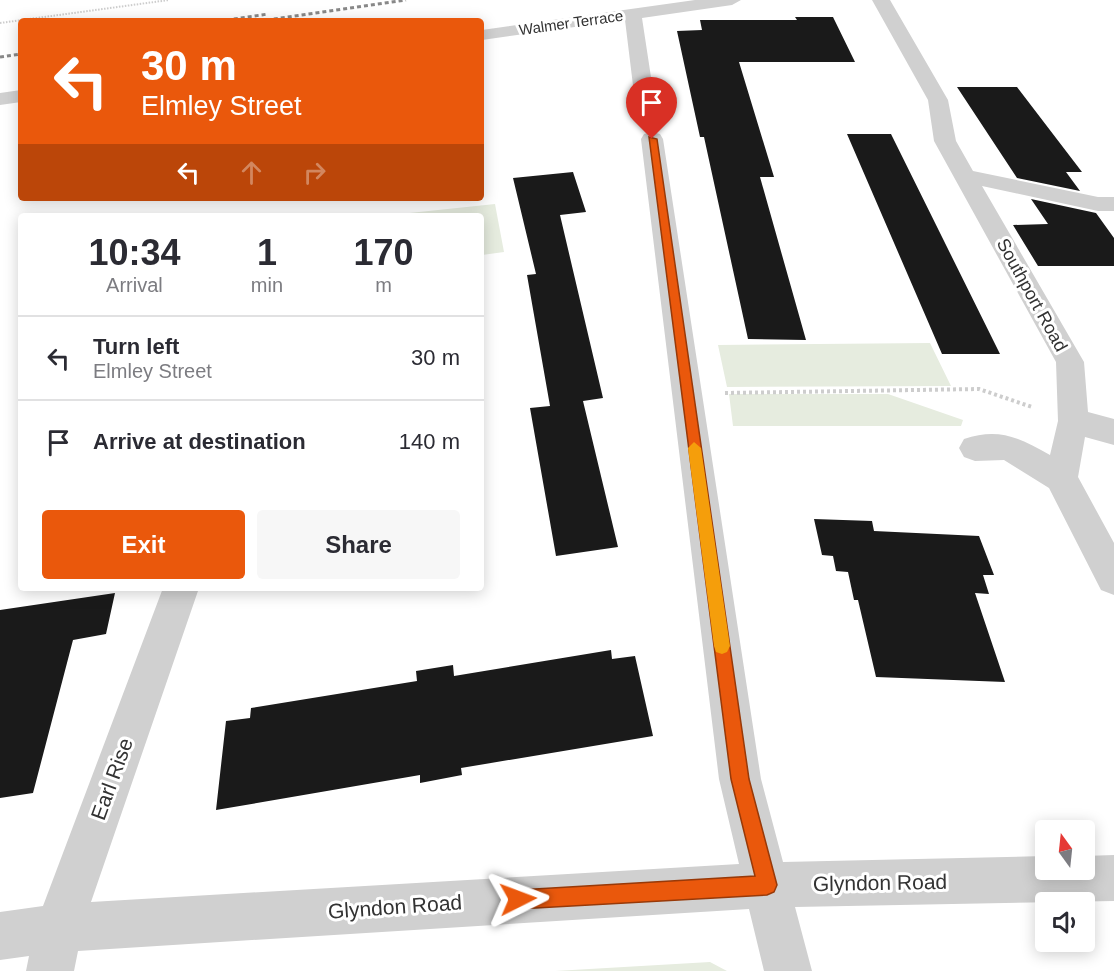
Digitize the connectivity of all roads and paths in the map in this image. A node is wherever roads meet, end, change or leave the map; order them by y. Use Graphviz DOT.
graph roads {
  1 [pos="169,0"];
  2 [pos="732,0"];
  3 [pos="881,0"];
  4 [pos="633,15"];
  5 [pos="37,18"];
  6 [pos="18,21"];
  7 [pos="0,23"];
  8 [pos="484,35"];
  9 [pos="966,176"];
  10 [pos="1114,204"];
  11 [pos="687,394"];
  12 [pos="1073,421"];
  13 [pos="1114,432"];
  14 [pos="975,448"];
  15 [pos="1061,478"];
  16 [pos="1114,578"];
  17 [pos="180,591"];
  18 [pos="1114,878"];
  19 [pos="767,885"];
  20 [pos="0,936"];
  21 [pos="54,950"];
  22 [pos="788,971"];
  1 -- 5 [label="path"];
  2 -- 4 [label="street, Walmer Terrace"];
  3 -- 9 [label="street, Southport Road"];
  4 -- 8 [label="street, Walmer Terrace"];
  4 -- 11 [label="street"];
  6 -- 7 [label="path"];
  9 -- 10 [label="street"];
  9 -- 12 [label="street, Southport Road"];
  11 -- 12 [label="path"];
  11 -- 19 [label="street"];
  12 -- 13 [label="street"];
  12 -- 15 [label="street, Southport Road"];
  14 -- 15 [label="street"];
  15 -- 16 [label="street"];
  17 -- 21 [label="street, Earl Rise"];
  18 -- 19 [label="street, Glyndon Road"];
  19 -- 21 [label="street, Glyndon Road"];
  19 -- 22 [label="street"];
  20 -- 21 [label="street, Glyndon Road"];
}
